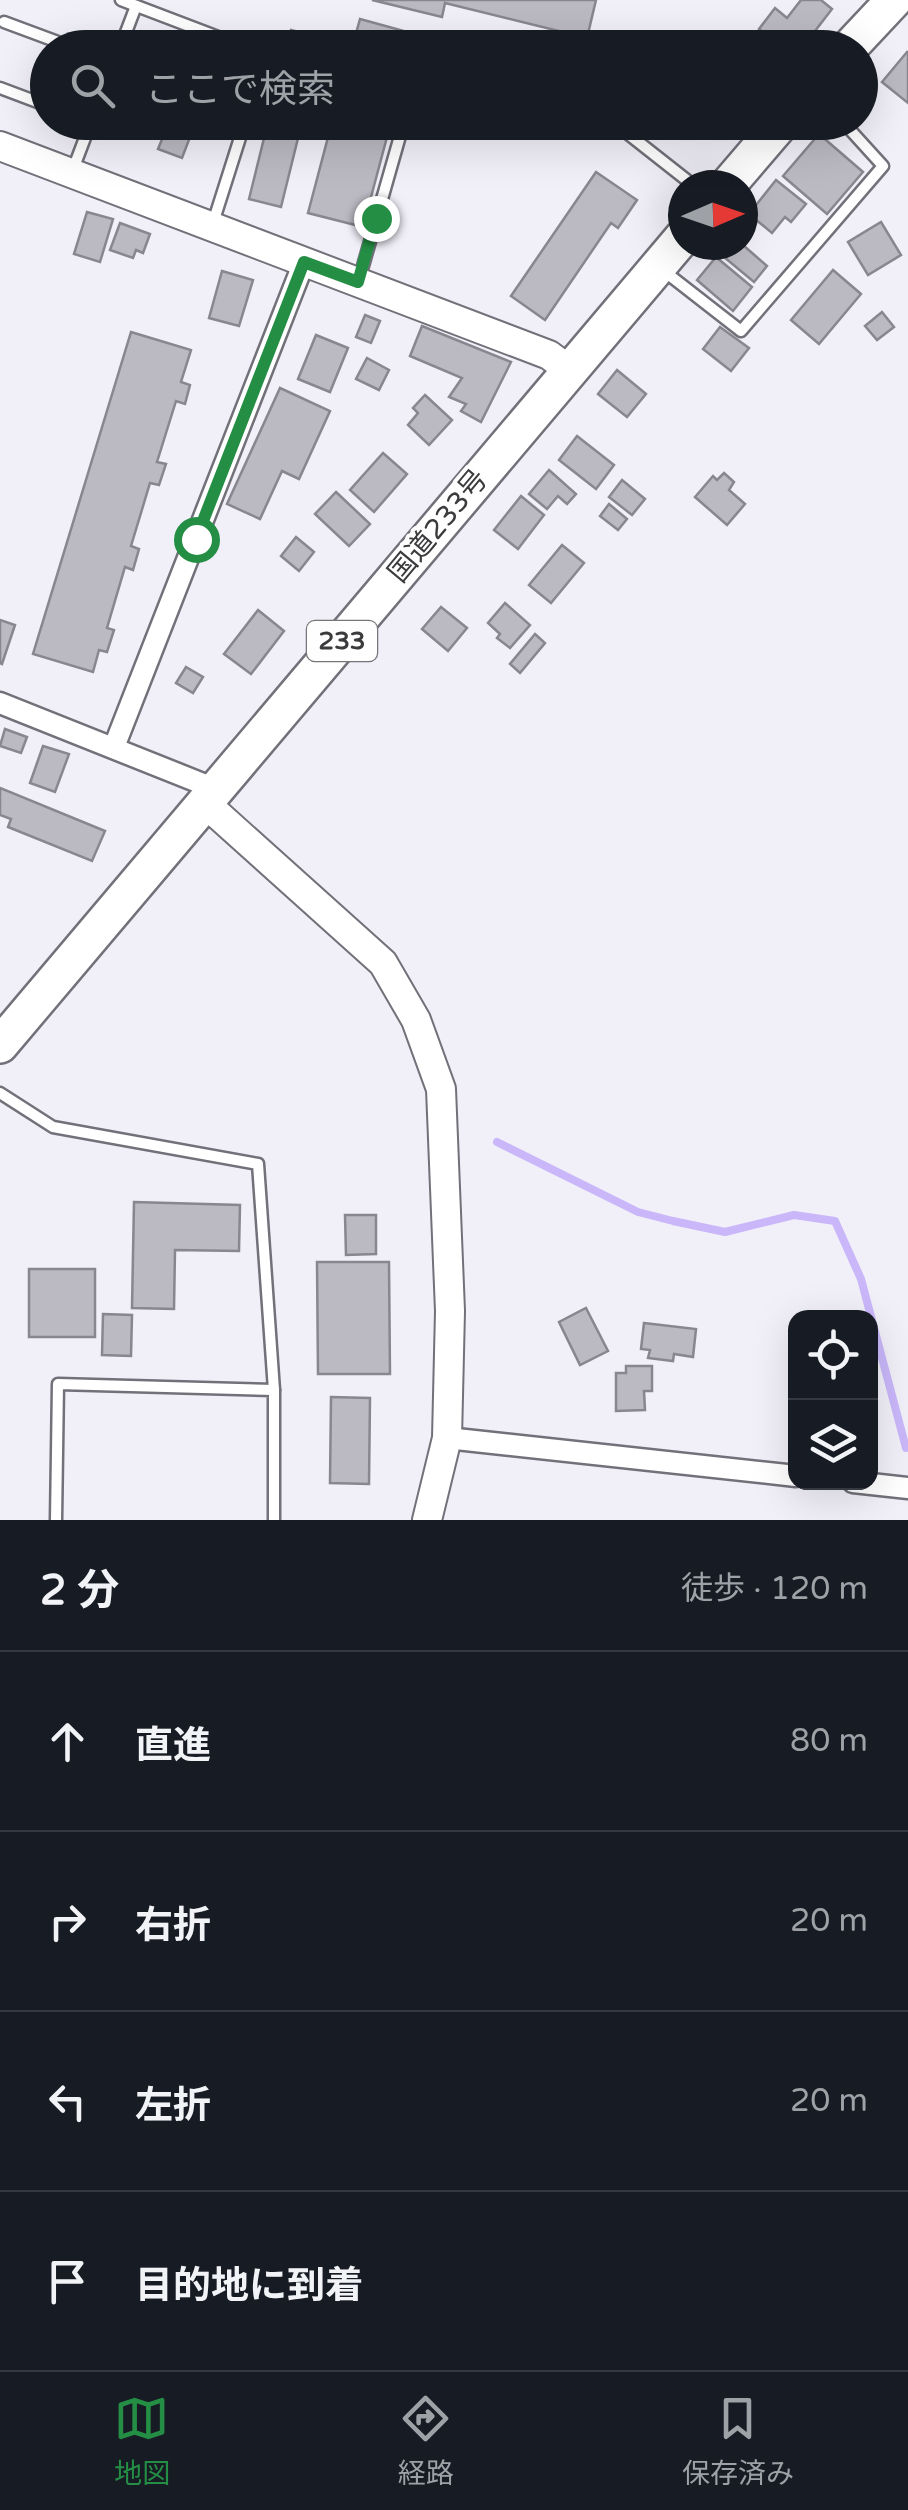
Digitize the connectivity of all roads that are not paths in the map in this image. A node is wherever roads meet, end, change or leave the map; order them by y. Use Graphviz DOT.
graph roads {
  1 [pos="121,0"];
  2 [pos="894,0"];
  3 [pos="136,6"];
  4 [pos="4,22"];
  5 [pos="127,30"];
  6 [pos="200,30"];
  7 [pos="866,30"];
  8 [pos="30,32"];
  9 [pos="0,88"];
  10 [pos="30,99"];
  11 [pos="85,140"];
  12 [pos="239,140"];
  13 [pos="399,140"];
  14 [pos="637,140"];
  15 [pos="767,140"];
  16 [pos="859,140"];
  17 [pos="0,146"];
  18 [pos="674,170"];
  19 [pos="741,170"];
  20 [pos="72,173"];
  21 [pos="212,227"];
  22 [pos="668,254"];
  23 [pos="304,262"];
  24 [pos="658,266"];
  25 [pos="358,282"];
  26 [pos="569,370"];
  27 [pos="0,703"];
  28 [pos="114,747"];
  29 [pos="212,797"];
  30 [pos="0,1045"];
  31 [pos="0,1093"];
  32 [pos="274,1390"];
  33 [pos="446,1438"];
  34 [pos="788,1475"];
  35 [pos="878,1485"];
  36 [pos="908,1488"];
  37 [pos="56,1520"];
  38 [pos="274,1520"];
  39 [pos="426,1520"];
  1 -- 3 [label="lane"];
  2 -- 7 [label="highway"];
  3 -- 5 [label="lane"];
  3 -- 6 [label="lane"];
  4 -- 8 [label="lane"];
  9 -- 10 [label="lane"];
  11 -- 20 [label="lane"];
  12 -- 21 [label="lane"];
  13 -- 25 [label="lane"];
  14 -- 18 [label="lane"];
  15 -- 19 [label="highway"];
  16 -- 24 [label="lane"];
  17 -- 20 [label="street"];
  20 -- 21 [label="street"];
  21 -- 23 [label="street"];
  22 -- 24 [label="highway, 国道233号 / 233"];
  23 -- 25 [label="street"];
  23 -- 28 [label="street"];
  24 -- 26 [label="highway, 国道233号 / 233"];
  25 -- 26 [label="street"];
  26 -- 29 [label="highway, 国道233号 / 233"];
  27 -- 28 [label="street"];
  28 -- 29 [label="street"];
  29 -- 30 [label="highway, 国道233号 / 233"];
  29 -- 33 [label="street"];
  31 -- 32 [label="lane"];
  32 -- 37 [label="lane"];
  32 -- 38 [label="lane"];
  33 -- 34 [label="street"];
  33 -- 39 [label="street"];
  35 -- 36 [label="street"];
}
